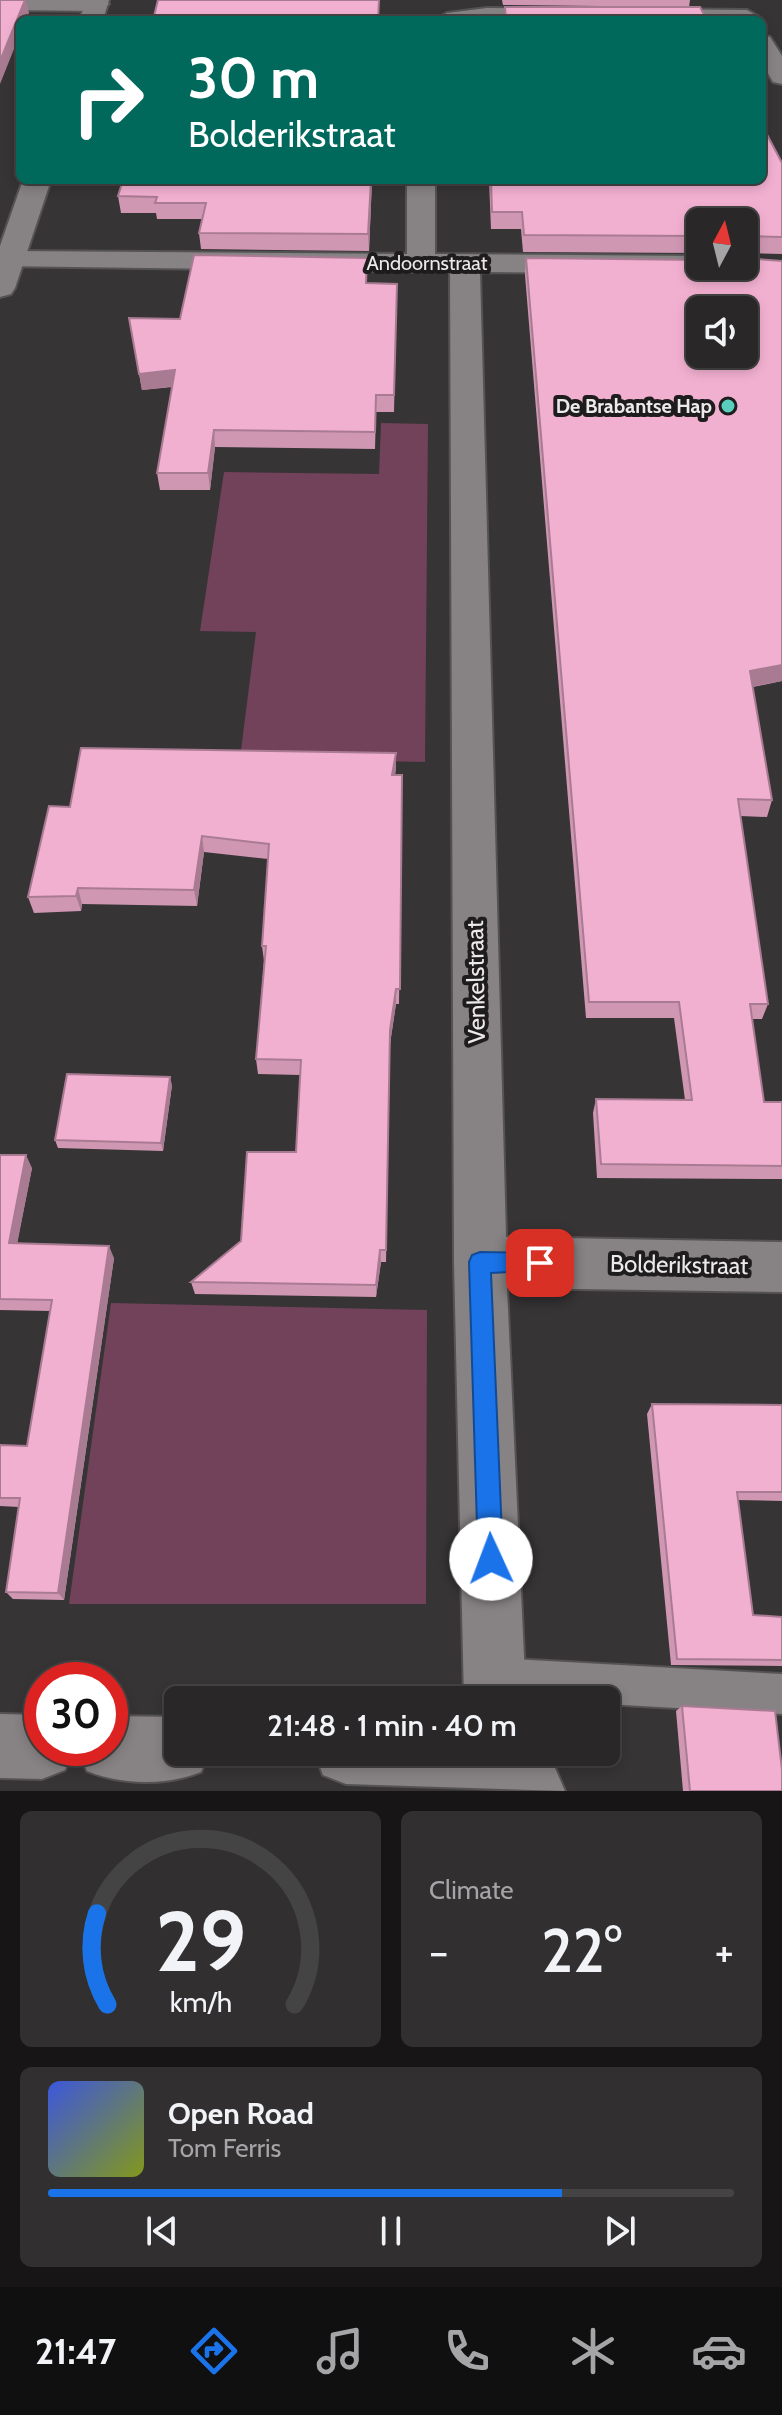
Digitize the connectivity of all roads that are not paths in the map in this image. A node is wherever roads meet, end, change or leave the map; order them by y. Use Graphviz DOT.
graph roads {
  1 [pos="0,3"];
  2 [pos="95,8"];
  3 [pos="745,12"];
  4 [pos="479,16"];
  5 [pos="594,16"];
  6 [pos="625,16"];
  7 [pos="766,49"];
  8 [pos="782,77"];
  9 [pos="36,184"];
  10 [pos="421,184"];
  11 [pos="10,260"];
  12 [pos="421,263"];
  13 [pos="465,263"];
  14 [pos="686,265"];
  15 [pos="0,288"];
  16 [pos="480,1262"];
  17 [pos="782,1267"];
  18 [pos="501,1686"];
  19 [pos="782,1694"];
  20 [pos="620,1718"];
  21 [pos="0,1746"];
  22 [pos="24,1747"];
  23 [pos="128,1748"];
  24 [pos="164,1749"];
  1 -- 2 [label="street"];
  3 -- 6 [label="street"];
  4 -- 5 [label="street"];
  7 -- 8 [label="street"];
  9 -- 11 [label="street"];
  10 -- 12 [label="street"];
  11 -- 12 [label="street, Andoornstraat"];
  11 -- 15 [label="street"];
  12 -- 13 [label="street, Andoornstraat"];
  13 -- 14 [label="street, Andoornstraat"];
  13 -- 16 [label="street, Venkelstraat"];
  16 -- 17 [label="street, Bolderikstraat"];
  16 -- 18 [label="street, Venkelstraat"];
  19 -- 20 [label="lane"];
  21 -- 22 [label="street"];
  23 -- 24 [label="street"];
}
